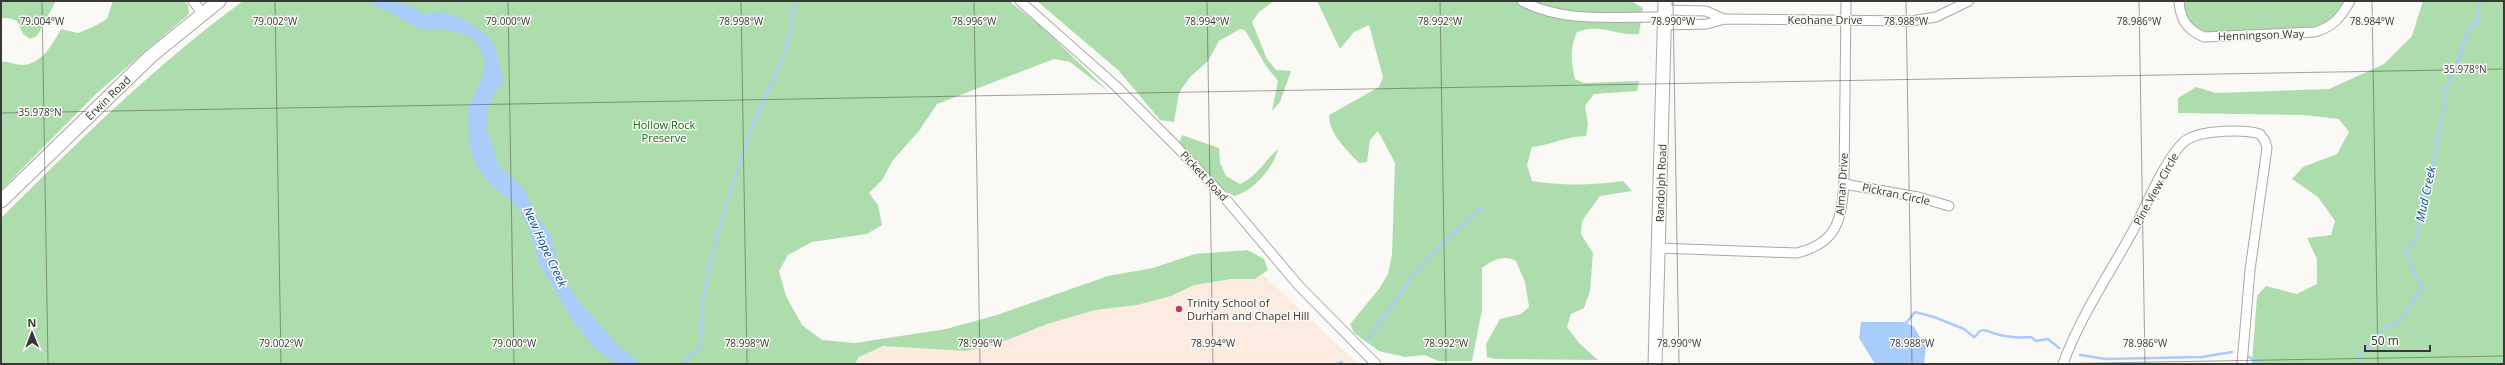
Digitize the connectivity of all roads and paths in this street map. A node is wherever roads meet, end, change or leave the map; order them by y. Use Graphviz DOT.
graph roads {
  1 [pos="192,1"];
  2 [pos="219,1"];
  3 [pos="1020,1"];
  4 [pos="1522,1"];
  5 [pos="1846,1"];
  6 [pos="1968,1"];
  7 [pos="2179,1"];
  8 [pos="2350,1"];
  9 [pos="202,13"];
  10 [pos="1665,13"];
  11 [pos="1724,19"];
  12 [pos="1846,20"];
  13 [pos="1844,184"];
  14 [pos="1,201"];
  15 [pos="1949,206"];
  16 [pos="1658,248"];
  17 [pos="1376,364"];
  18 [pos="1655,364"];
  19 [pos="2063,364"];
  20 [pos="2242,364"];
  1 -- 9 [label="street"];
  2 -- 9 [label="street, Erwin Road"];
  3 -- 17 [label="street, Pickett Road"];
  4 -- 10 [label="street, Keohane Drive"];
  5 -- 12 [label="street, Alman Drive"];
  6 -- 12 [label="street, Keohane Drive"];
  7 -- 8 [label="street, Henningson Way"];
  9 -- 14 [label="street, Erwin Road"];
  10 -- 11 [label="street, Keohane Drive"];
  10 -- 11 [label="street, Keohane Drive"];
  10 -- 16 [label="street, Randolph Road"];
  11 -- 12 [label="street, Keohane Drive"];
  12 -- 13 [label="street, Alman Drive"];
  13 -- 15 [label="street, Pickran Circle"];
  13 -- 16 [label="street, Alman Drive"];
  16 -- 18 [label="street, Randolph Road"];
  19 -- 20 [label="street, Pine View Circle"];
}
